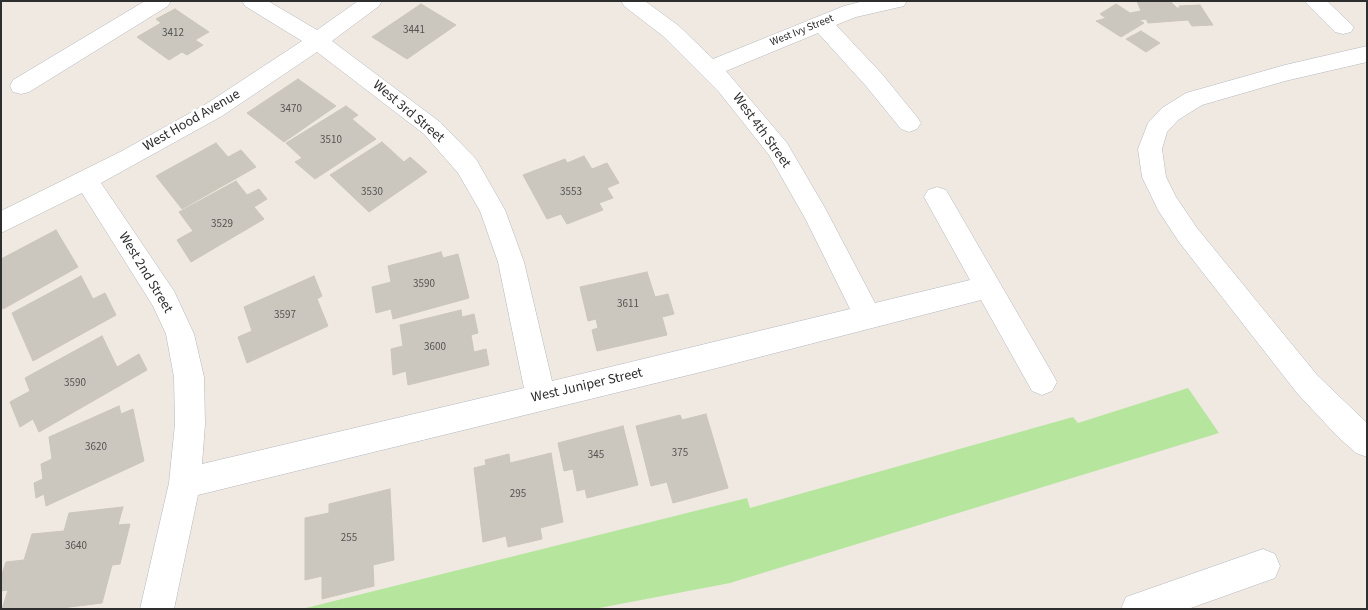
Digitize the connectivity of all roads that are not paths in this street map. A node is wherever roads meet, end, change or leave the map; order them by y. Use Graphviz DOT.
graph roads {
  1 [pos="161,1"];
  2 [pos="252,1"];
  3 [pos="372,1"];
  4 [pos="631,1"];
  5 [pos="898,1"];
  6 [pos="1314,1"];
  7 [pos="821,23"];
  8 [pos="1343,27"];
  9 [pos="318,40"];
  10 [pos="1367,54"];
  11 [pos="710,69"];
  12 [pos="21,86"];
  13 [pos="909,123"];
  14 [pos="86,180"];
  15 [pos="937,197"];
  16 [pos="1,223"];
  17 [pos="988,287"];
  18 [pos="868,317"];
  19 [pos="1042,382"];
  20 [pos="541,397"];
  21 [pos="1367,442"];
  22 [pos="185,483"];
  23 [pos="1263,566"];
  24 [pos="1144,608"];
  25 [pos="157,609"];
  1 -- 12 [label="street"];
  2 -- 9 [label="street"];
  3 -- 9 [label="street, West Hood Avenue"];
  4 -- 11 [label="street, West 4th Street"];
  5 -- 7 [label="street, West Ivy Street"];
  6 -- 8 [label="street"];
  7 -- 11 [label="street, West Ivy Street"];
  7 -- 13 [label="street"];
  9 -- 14 [label="street, West Hood Avenue"];
  9 -- 20 [label="street, West 3rd Street"];
  10 -- 21 [label="street"];
  11 -- 18 [label="street, West 4th Street"];
  14 -- 16 [label="street, West Hood Avenue"];
  14 -- 22 [label="street, West 2nd Street"];
  15 -- 17 [label="street"];
  17 -- 18 [label="street, West Juniper Street"];
  17 -- 19 [label="street"];
  18 -- 20 [label="street, West Juniper Street"];
  20 -- 22 [label="street, West Juniper Street"];
  22 -- 25 [label="street, West 2nd Street"];
  23 -- 24 [label="street"];
}
